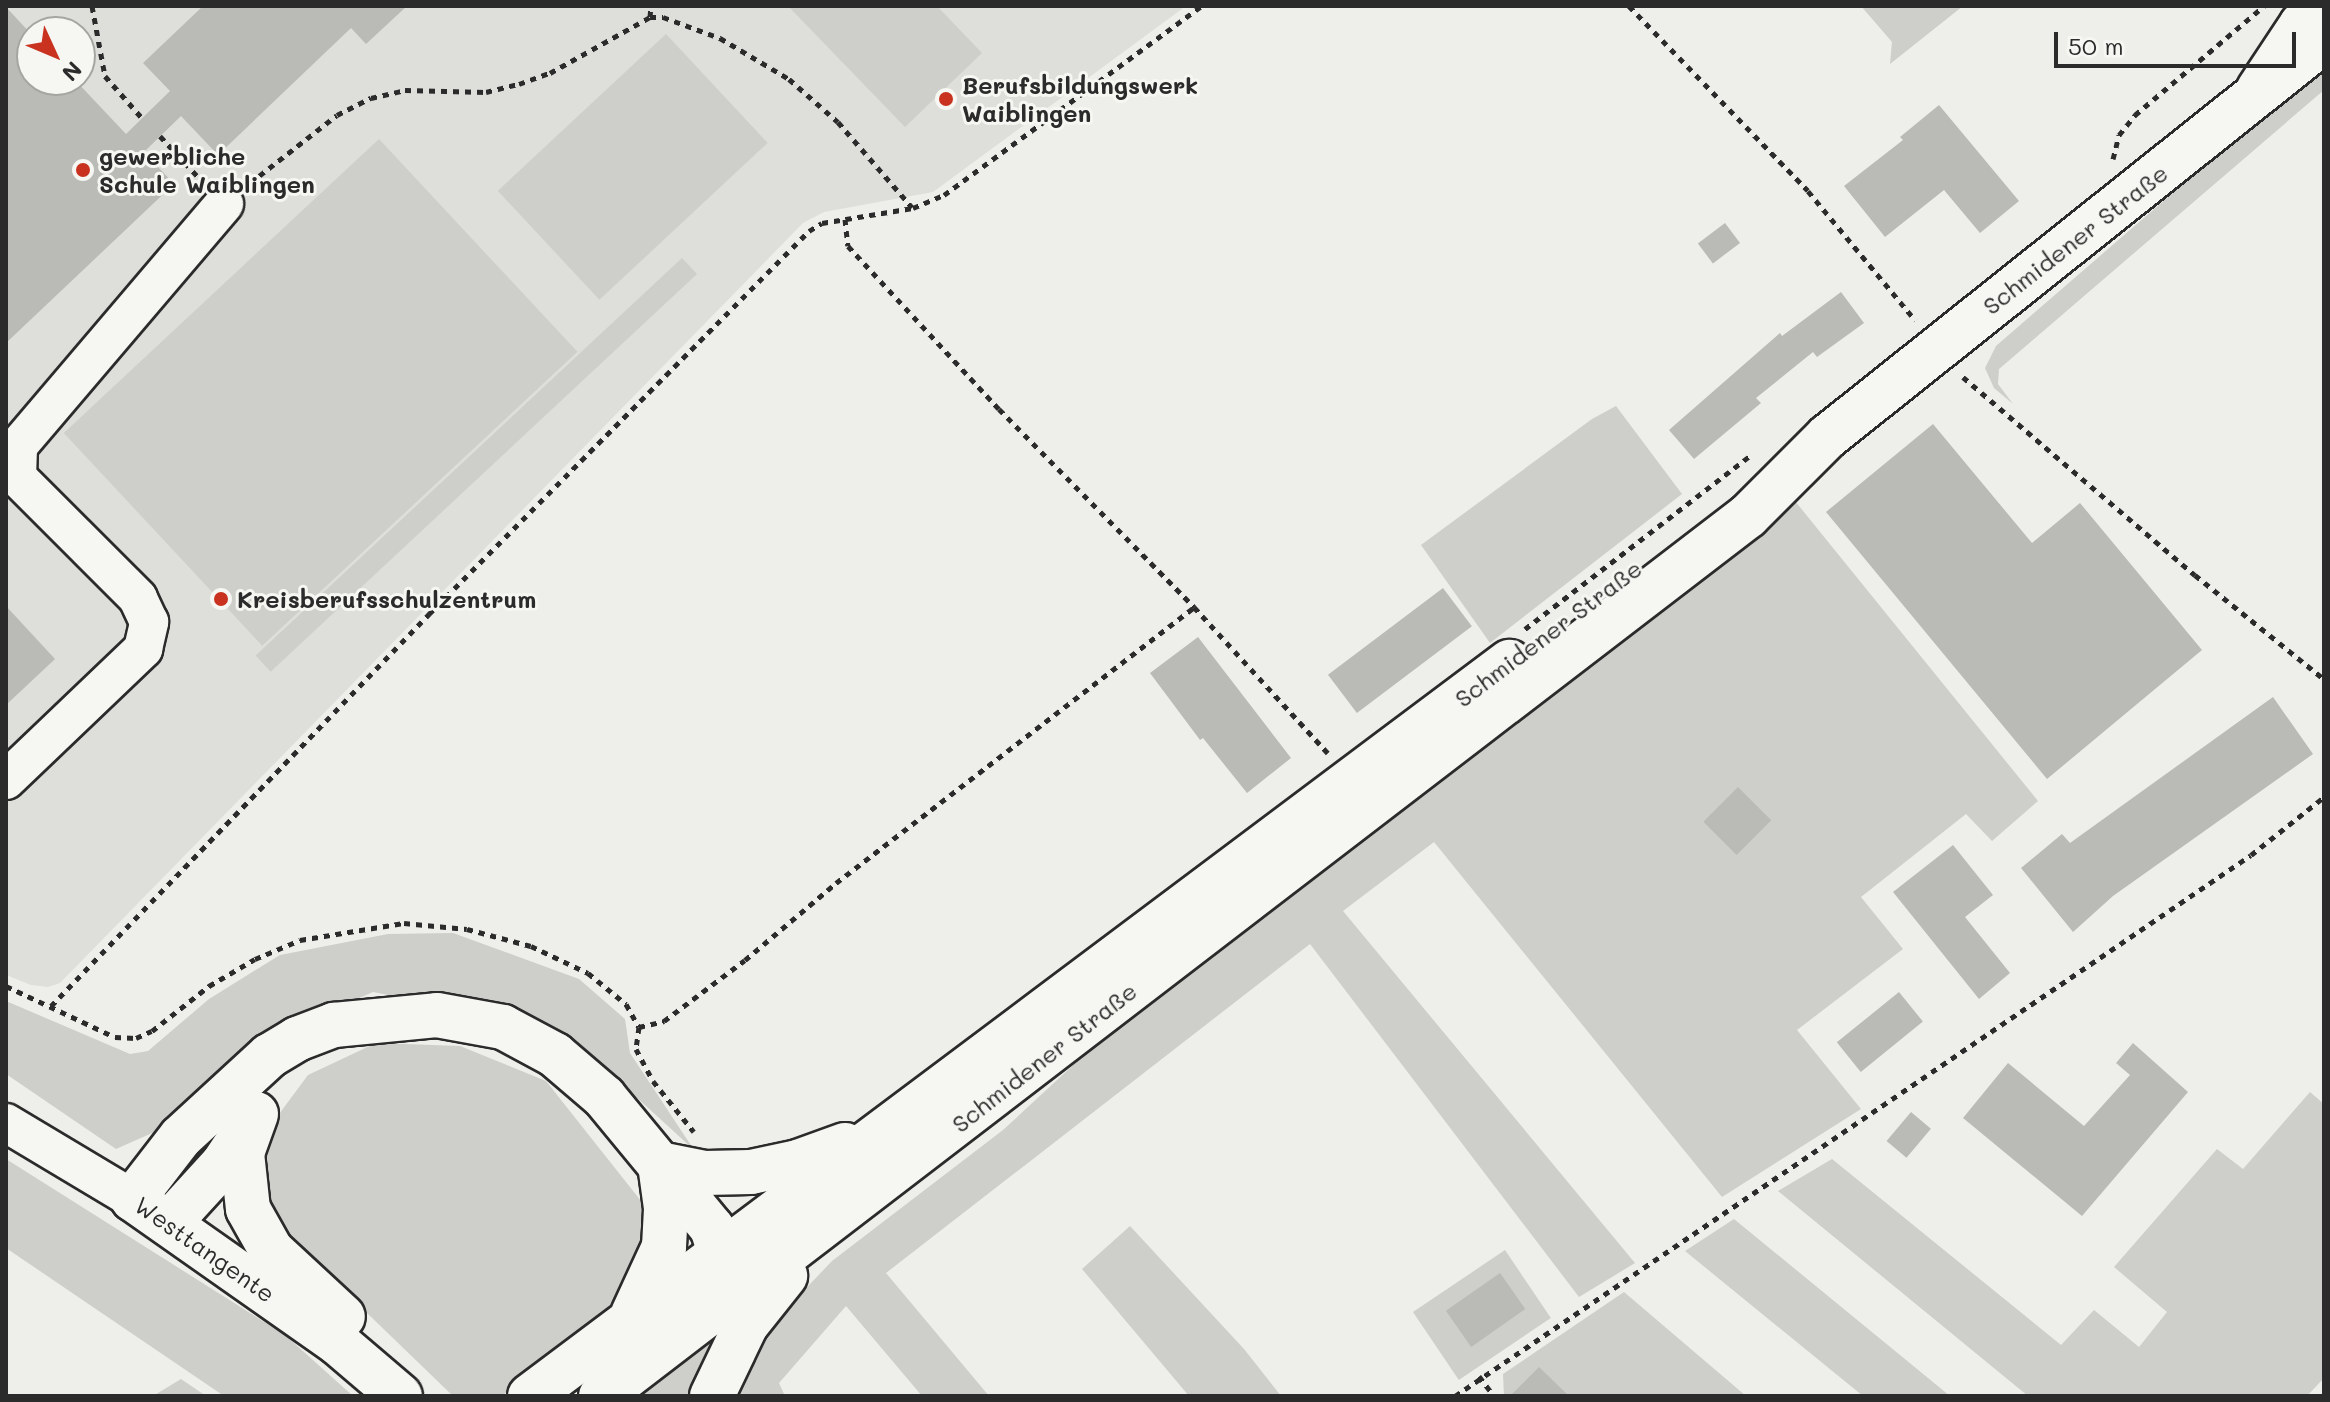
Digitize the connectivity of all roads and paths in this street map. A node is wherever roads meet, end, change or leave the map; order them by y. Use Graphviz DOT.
graph roads {
  1 [pos="92,6"];
  2 [pos="651,6"];
  3 [pos="1201,6"];
  4 [pos="1629,6"];
  5 [pos="2264,6"];
  6 [pos="2315,6"];
  7 [pos="650,17"];
  8 [pos="2324,41"];
  9 [pos="2242,108"];
  10 [pos="142,118"];
  11 [pos="160,136"];
  12 [pos="2110,172"];
  13 [pos="224,204"];
  14 [pos="913,208"];
  15 [pos="845,219"];
  16 [pos="1928,337"];
  17 [pos="1194,607"];
  18 [pos="2324,679"];
  19 [pos="6,780"];
  20 [pos="1362,794"];
  21 [pos="2324,797"];
  22 [pos="6,986"];
  23 [pos="381,1018"];
  24 [pos="639,1027"];
  25 [pos="256,1114"];
  26 [pos="6,1123"];
  27 [pos="882,1132"];
  28 [pos="660,1164"];
  29 [pos="133,1199"];
  30 [pos="170,1222"];
  31 [pos="827,1223"];
  32 [pos="720,1253"];
  33 [pos="716,1309"];
  34 [pos="632,1316"];
  35 [pos="1479,1376"];
  36 [pos="392,1389"];
  37 [pos="530,1396"];
  38 [pos="601,1396"];
  39 [pos="712,1396"];
  40 [pos="1455,1396"];
  41 [pos="1494,1396"];
  1 -- 10 [label="path"];
  2 -- 7 [label="path"];
  3 -- 14 [label="path"];
  4 -- 16 [label="path"];
  5 -- 12 [label="path"];
  6 -- 9 [label="street"];
  7 -- 13 [label="path"];
  7 -- 14 [label="path"];
  8 -- 9 [label="main road, Schmidener Straße"];
  9 -- 16 [label="main road, Schmidener Straße"];
  11 -- 13 [label="path"];
  13 -- 19 [label="street"];
  14 -- 15 [label="path"];
  15 -- 17 [label="path"];
  15 -- 22 [label="path"];
  16 -- 18 [label="path"];
  16 -- 20 [label="main road, Schmidener Straße"];
  17 -- 20 [label="path"];
  17 -- 24 [label="path"];
  20 -- 27 [label="main road, Schmidener Straße"];
  20 -- 31 [label="main road, Schmidener Straße"];
  21 -- 35 [label="path"];
  23 -- 25 [label="main road"];
  23 -- 28 [label="main road"];
  23 -- 29 [label="main road"];
  25 -- 30 [label="main road"];
  25 -- 36 [label="main road"];
  26 -- 29 [label="street, Westtangente"];
  27 -- 28 [label="main road, Schmidener Straße"];
  27 -- 32 [label="main road, Schmidener Straße"];
  28 -- 32 [label="main road"];
  28 -- 34 [label="main road"];
  29 -- 30 [label="main road, Westtangente"];
  30 -- 36 [label="main road, Westtangente"];
  31 -- 33 [label="main road, Schmidener Straße"];
  31 -- 39 [label="main road"];
  32 -- 33 [label="main road"];
  32 -- 34 [label="main road, Schmidener Straße"];
  33 -- 38 [label="main road, Schmidener Straße"];
  34 -- 37 [label="main road, Schmidener Straße"];
  35 -- 40 [label="path"];
  35 -- 41 [label="path"];
}
